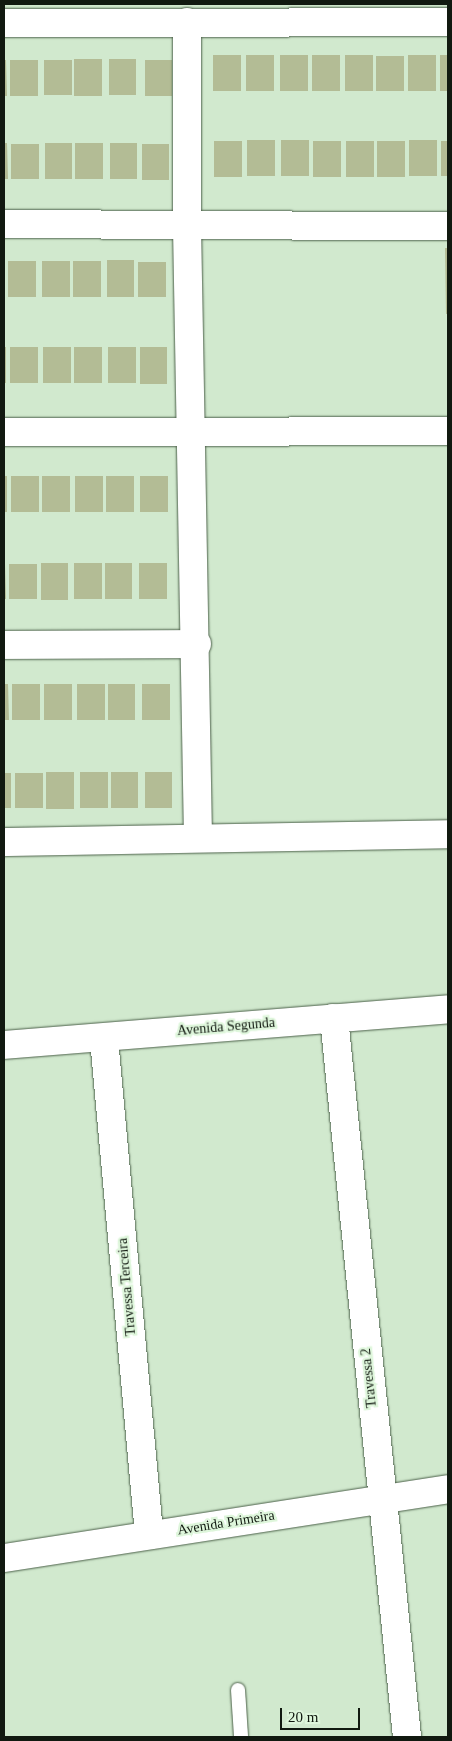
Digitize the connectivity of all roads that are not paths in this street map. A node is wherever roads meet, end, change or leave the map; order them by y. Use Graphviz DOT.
graph roads {
  1 [pos="187,22"];
  2 [pos="448,22"];
  3 [pos="4,23"];
  4 [pos="4,224"];
  5 [pos="187,226"];
  6 [pos="448,226"];
  7 [pos="448,431"];
  8 [pos="4,432"];
  9 [pos="192,432"];
  10 [pos="197,644"];
  11 [pos="4,645"];
  12 [pos="448,834"];
  13 [pos="198,836"];
  14 [pos="4,842"];
  15 [pos="448,1009"];
  16 [pos="334,1018"];
  17 [pos="104,1039"];
  18 [pos="4,1045"];
  19 [pos="448,1489"];
  20 [pos="381,1499"];
  21 [pos="149,1534"];
  22 [pos="4,1558"];
  23 [pos="238,1690"];
  24 [pos="241,1737"];
  25 [pos="407,1737"];
  1 -- 2 [label="street"];
  1 -- 3 [label="street"];
  1 -- 5 [label="street"];
  4 -- 5 [label="street"];
  5 -- 6 [label="street"];
  5 -- 9 [label="street"];
  7 -- 9 [label="street"];
  8 -- 9 [label="street"];
  9 -- 10 [label="street"];
  10 -- 11 [label="street"];
  10 -- 13 [label="street"];
  12 -- 13 [label="street"];
  13 -- 14 [label="street"];
  15 -- 16 [label="street, Avenida Segunda"];
  16 -- 17 [label="street, Avenida Segunda"];
  16 -- 20 [label="street, Travessa 2"];
  17 -- 18 [label="street, Avenida Segunda"];
  17 -- 21 [label="street, Travessa Terceira"];
  19 -- 20 [label="street, Avenida Primeira"];
  20 -- 21 [label="street, Avenida Primeira"];
  20 -- 25 [label="street, Travessa 2"];
  21 -- 22 [label="street, Avenida Primeira"];
  23 -- 24 [label="lane"];
}
